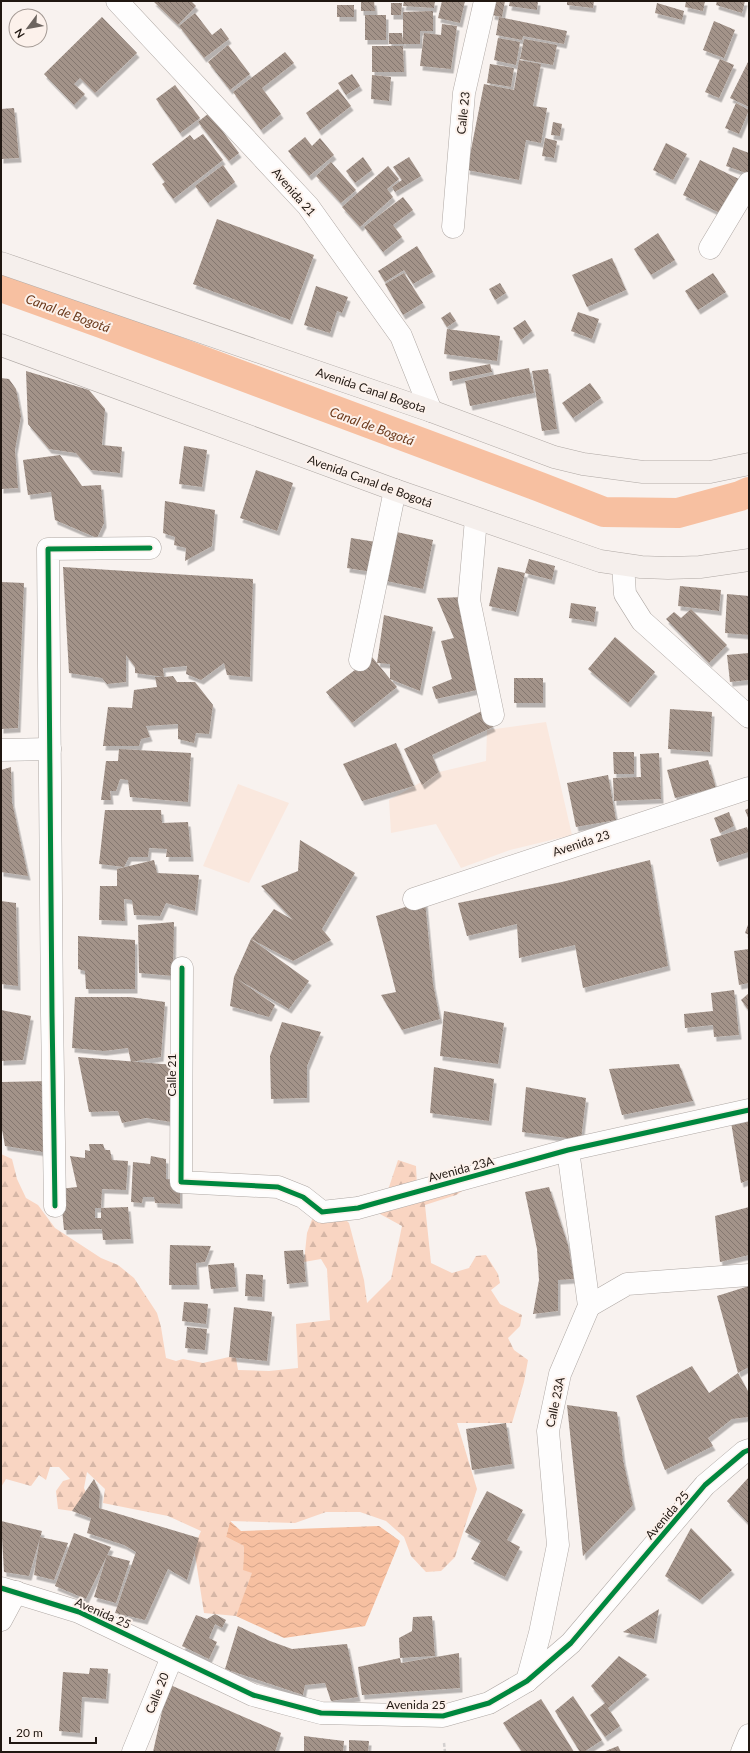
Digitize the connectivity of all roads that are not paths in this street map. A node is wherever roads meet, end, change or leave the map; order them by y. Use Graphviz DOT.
graph roads {
  1 [pos="117,1"];
  2 [pos="485,1"];
  3 [pos="749,183"];
  4 [pos="453,227"];
  5 [pos="710,248"];
  6 [pos="1,263"];
  7 [pos="1,345"];
  8 [pos="431,411"];
  9 [pos="749,464"];
  10 [pos="395,490"];
  11 [pos="476,519"];
  12 [pos="150,548"];
  13 [pos="749,560"];
  14 [pos="623,565"];
  15 [pos="360,660"];
  16 [pos="493,716"];
  17 [pos="749,717"];
  18 [pos="50,749"];
  19 [pos="1,750"];
  20 [pos="749,788"];
  21 [pos="414,899"];
  22 [pos="182,968"];
  23 [pos="749,1110"];
  24 [pos="568,1150"];
  25 [pos="181,1182"];
  26 [pos="56,1206"];
  27 [pos="749,1275"];
  28 [pos="589,1306"];
  29 [pos="749,1450"];
  30 [pos="8,1590"];
  31 [pos="1,1620"];
  32 [pos="172,1657"];
  33 [pos="527,1681"];
  34 [pos="749,1735"];
  35 [pos="133,1752"];
  36 [pos="742,1752"];
  1 -- 8 [label="street, Avenida 21"];
  2 -- 4 [label="street, Calle 23"];
  3 -- 5 [label="street"];
  6 -- 8 [label="main road, Avenida Canal Bogota"];
  7 -- 10 [label="main road, Avenida Canal de Bogotá"];
  8 -- 9 [label="main road, Avenida Canal Bogota"];
  10 -- 11 [label="main road, Avenida Canal de Bogotá"];
  10 -- 15 [label="street"];
  11 -- 14 [label="main road, Avenida Canal de Bogotá"];
  11 -- 16 [label="street"];
  12 -- 18 [label="street"];
  13 -- 14 [label="main road, Avenida Canal de Bogotá"];
  14 -- 17 [label="street"];
  18 -- 19 [label="street"];
  18 -- 26 [label="street"];
  20 -- 21 [label="street, Avenida 23"];
  22 -- 25 [label="street, Calle 21"];
  23 -- 24 [label="street, Avenida 23A"];
  24 -- 25 [label="street, Avenida 23A"];
  24 -- 28 [label="street"];
  27 -- 28 [label="street"];
  28 -- 33 [label="street, Calle 23A"];
  29 -- 33 [label="street, Avenida 25"];
  30 -- 31 [label="street"];
  30 -- 32 [label="street, Avenida 25"];
  32 -- 33 [label="street, Avenida 25"];
  32 -- 35 [label="street, Calle 20"];
  34 -- 36 [label="street"];
}
